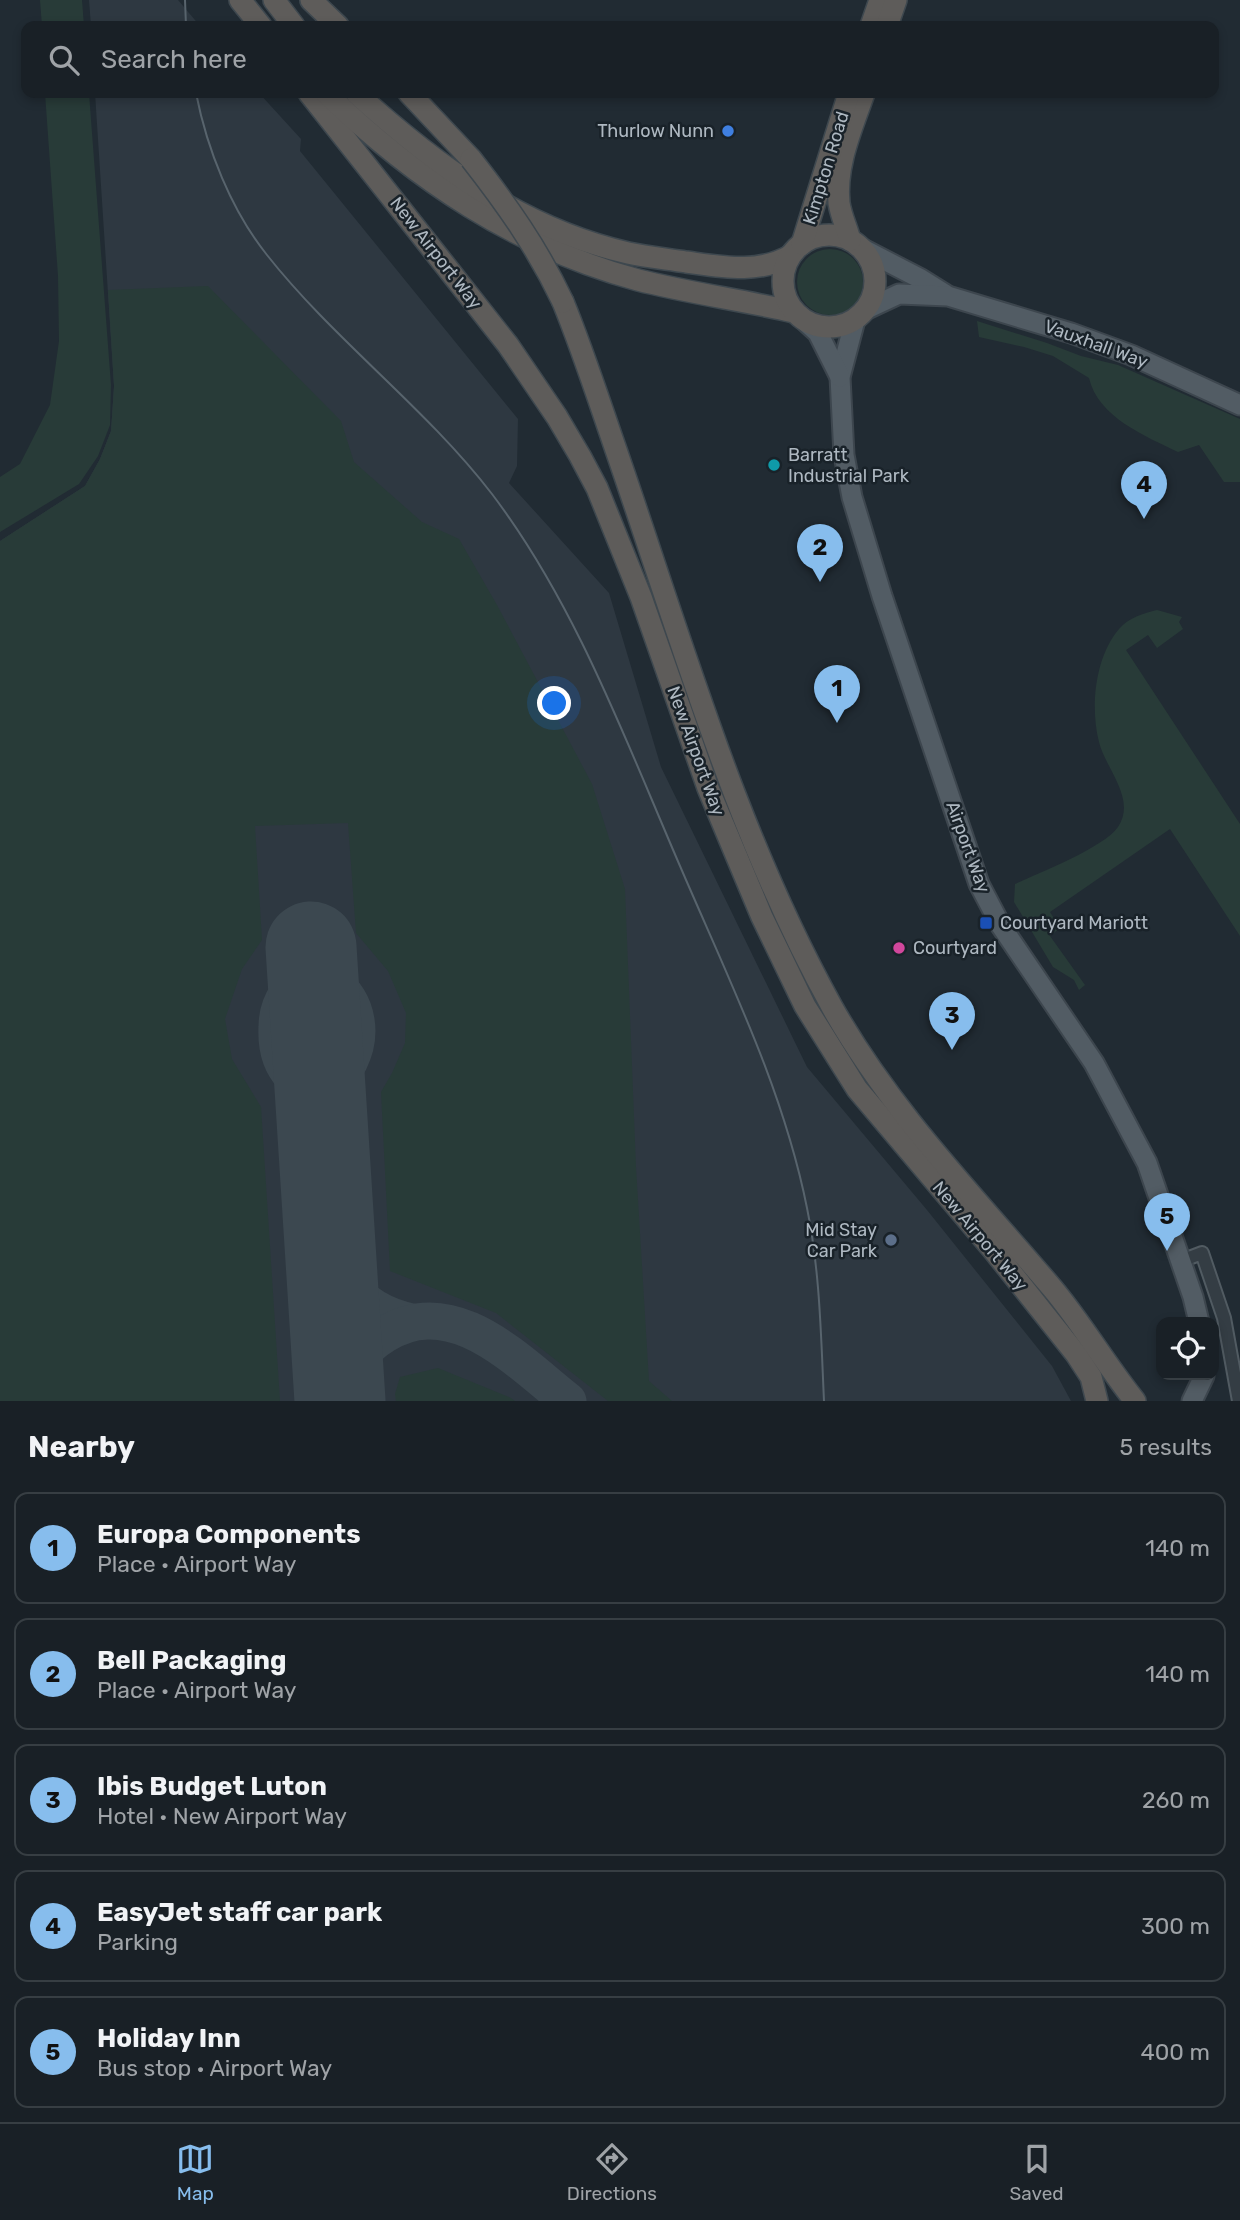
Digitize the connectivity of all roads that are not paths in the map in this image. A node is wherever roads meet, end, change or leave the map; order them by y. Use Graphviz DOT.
graph roads {
  1 [pos="240,0"];
  2 [pos="274,0"];
  3 [pos="311,0"];
  4 [pos="880,0"];
  5 [pos="896,0"];
  6 [pos="257,21"];
  7 [pos="290,21"];
  8 [pos="333,21"];
  9 [pos="874,21"];
  10 [pos="889,21"];
  11 [pos="313,98"];
  12 [pos="332,98"];
  13 [pos="362,98"];
  14 [pos="414,98"];
  15 [pos="847,98"];
  16 [pos="862,98"];
  17 [pos="857,245"];
  18 [pos="796,250"];
  19 [pos="948,296"];
  20 [pos="861,314"];
  21 [pos="800,318"];
  22 [pos="840,377"];
  23 [pos="1240,405"];
  24 [pos="1181,1261"];
  25 [pos="1198,1317"];
  26 [pos="1202,1380"];
  27 [pos="1205,1380"];
  28 [pos="1097,1401"];
  29 [pos="1135,1401"];
  30 [pos="1192,1401"];
  31 [pos="1209,1401"];
  32 [pos="1239,1401"];
  1 -- 6 [label="highway"];
  2 -- 7 [label="highway"];
  3 -- 8 [label="highway"];
  4 -- 9 [label="highway"];
  5 -- 10 [label="highway"];
  11 -- 28 [label="highway, New Airport Way"];
  12 -- 21 [label="highway, New Airport Way"];
  13 -- 18 [label="highway"];
  14 -- 29 [label="highway, New Airport Way, bridge"];
  15 -- 18 [label="highway, Kimpton Road"];
  16 -- 17 [label="highway, Kimpton Road"];
  17 -- 18 [label="highway"];
  17 -- 19 [label="main road, Vauxhall Way"];
  17 -- 20 [label="highway"];
  18 -- 21 [label="highway"];
  19 -- 20 [label="main road, Vauxhall Way"];
  19 -- 23 [label="main road, Vauxhall Way"];
  20 -- 21 [label="highway"];
  20 -- 22 [label="main road, Airport Way"];
  21 -- 22 [label="main road, Airport Way"];
  22 -- 24 [label="main road, Airport Way"];
  24 -- 25 [label="main road, Airport Way"];
  24 -- 32 [label="street"];
  26 -- 30 [label="main road"];
  27 -- 31 [label="main road"];
}
